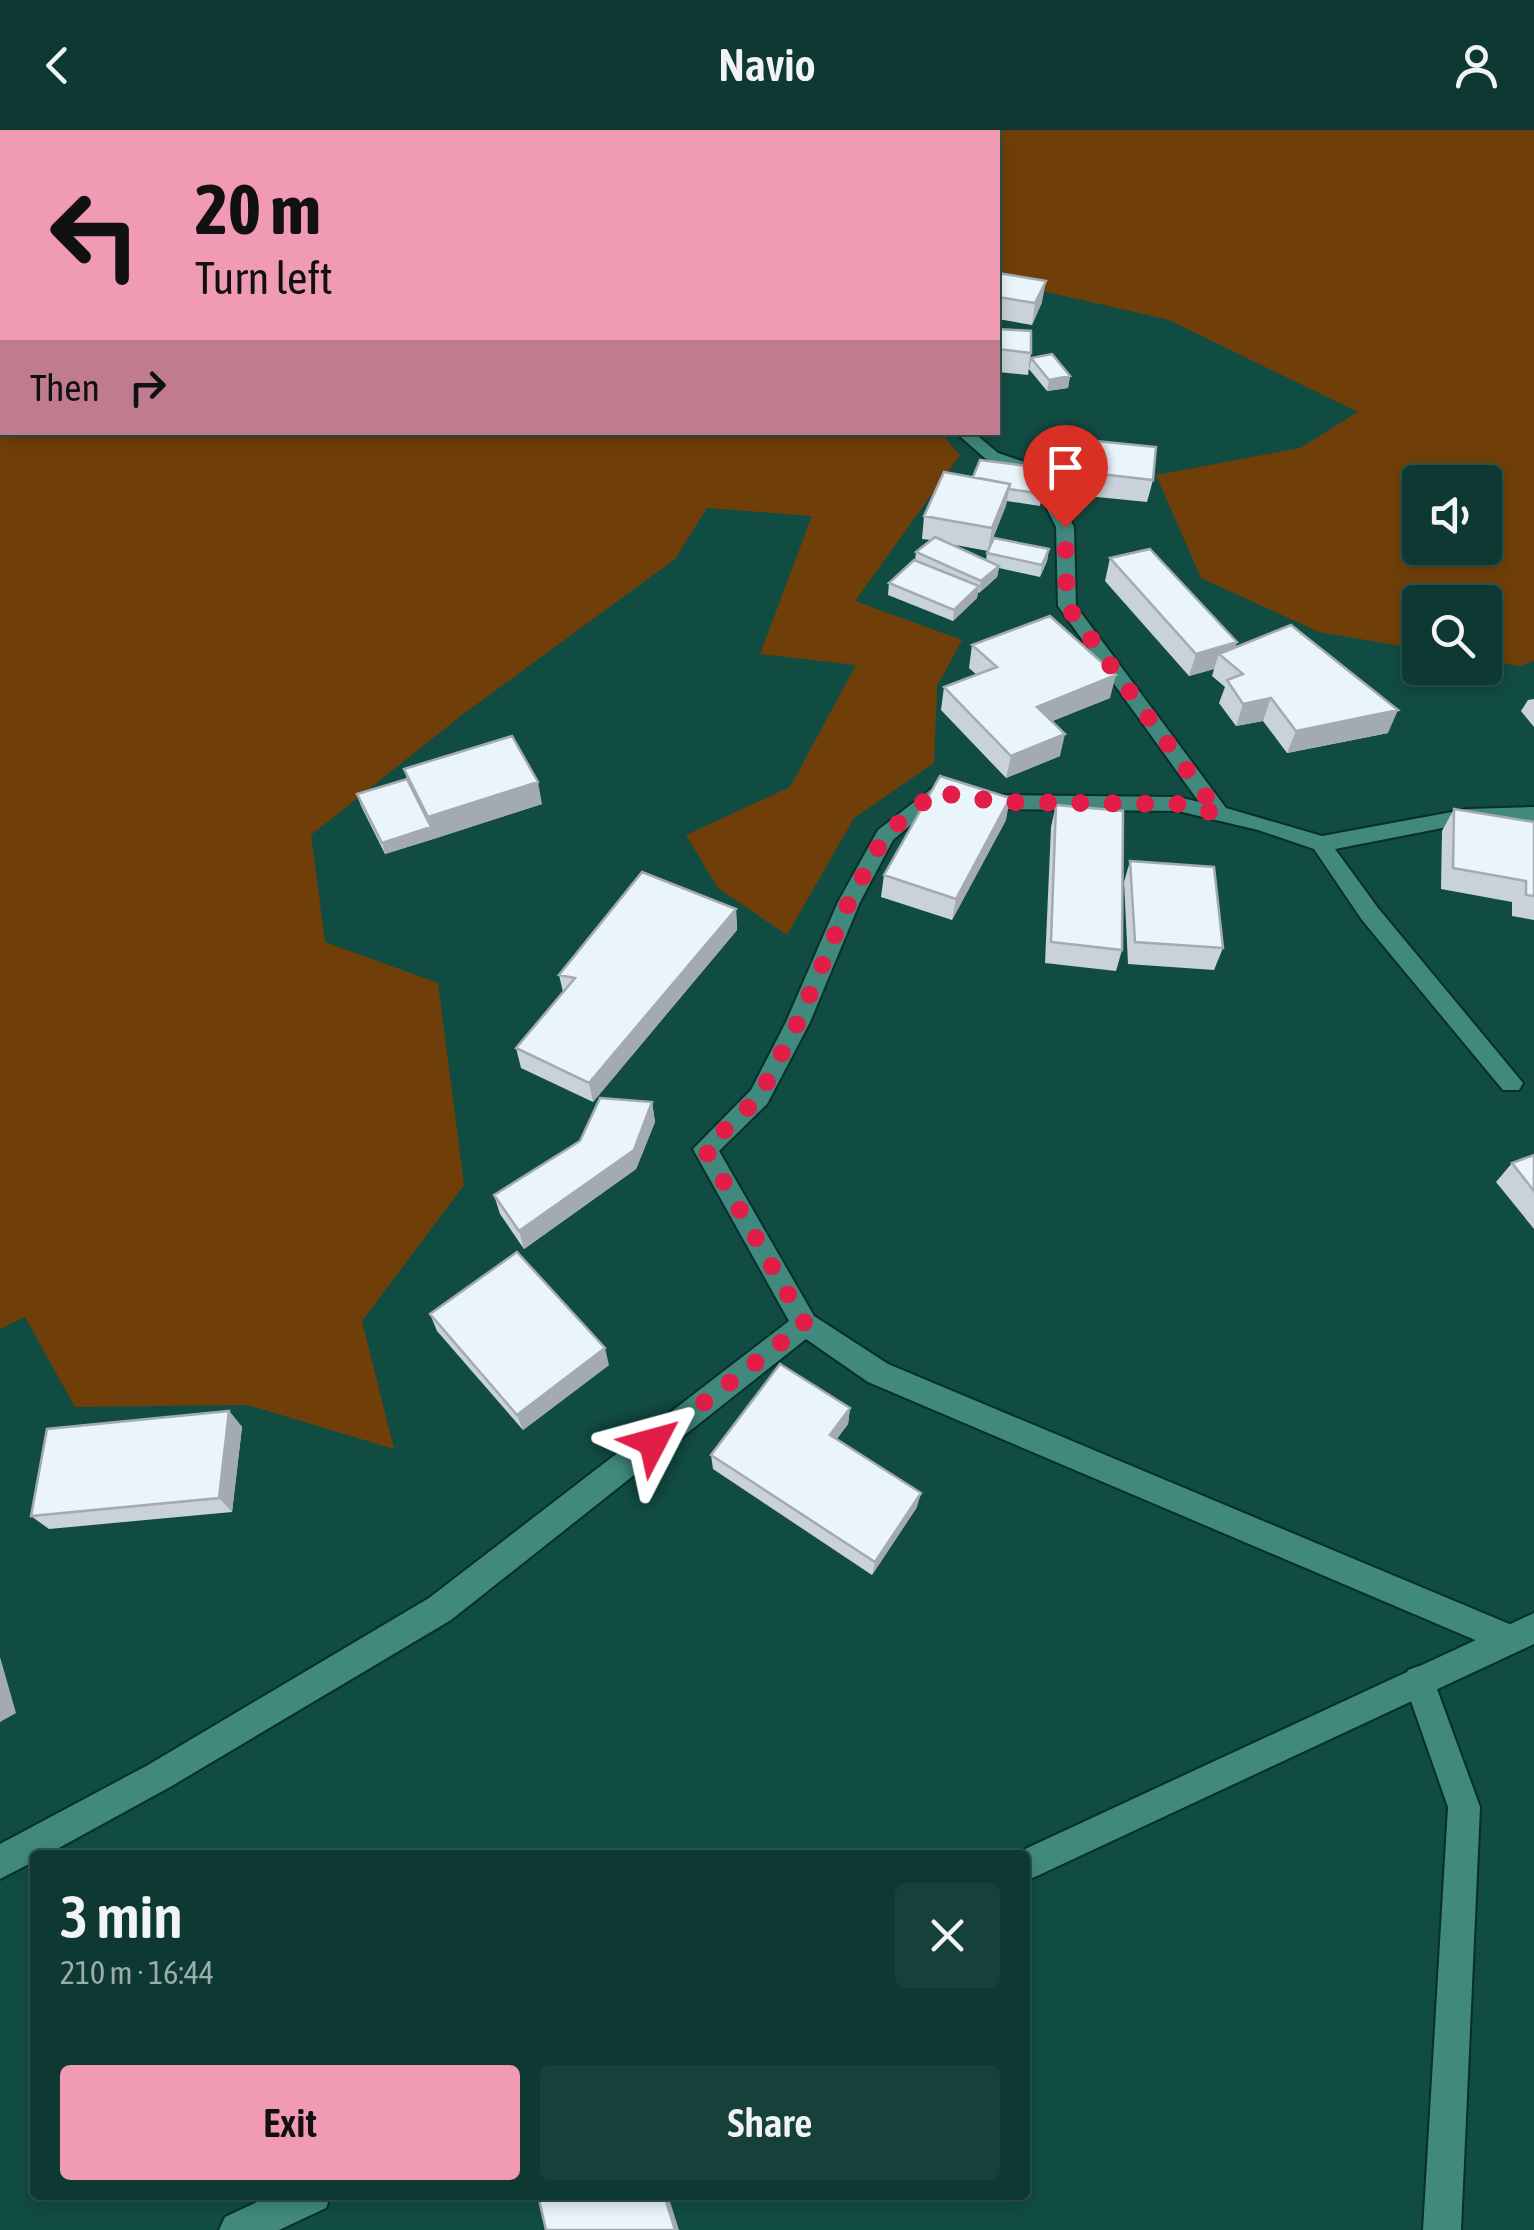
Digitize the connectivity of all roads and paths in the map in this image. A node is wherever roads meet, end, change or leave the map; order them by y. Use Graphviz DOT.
graph roads {
  1 [pos="967,435"];
  2 [pos="1219,814"];
  3 [pos="1534,814"];
  4 [pos="1320,844"];
  5 [pos="1511,1083"];
  6 [pos="805,1324"];
  7 [pos="1521,1634"];
  8 [pos="1419,1681"];
  9 [pos="0,1862"];
  10 [pos="1030,1862"];
  11 [pos="302,2200"];
  12 [pos="238,2230"];
  13 [pos="1442,2230"];
  1 -- 2 [label="street"];
  2 -- 4 [label="street"];
  2 -- 6 [label="street"];
  3 -- 4 [label="street"];
  4 -- 5 [label="street"];
  6 -- 7 [label="street"];
  6 -- 9 [label="street"];
  7 -- 8 [label="street"];
  8 -- 10 [label="street"];
  8 -- 13 [label="street"];
  11 -- 12 [label="street"];
}
